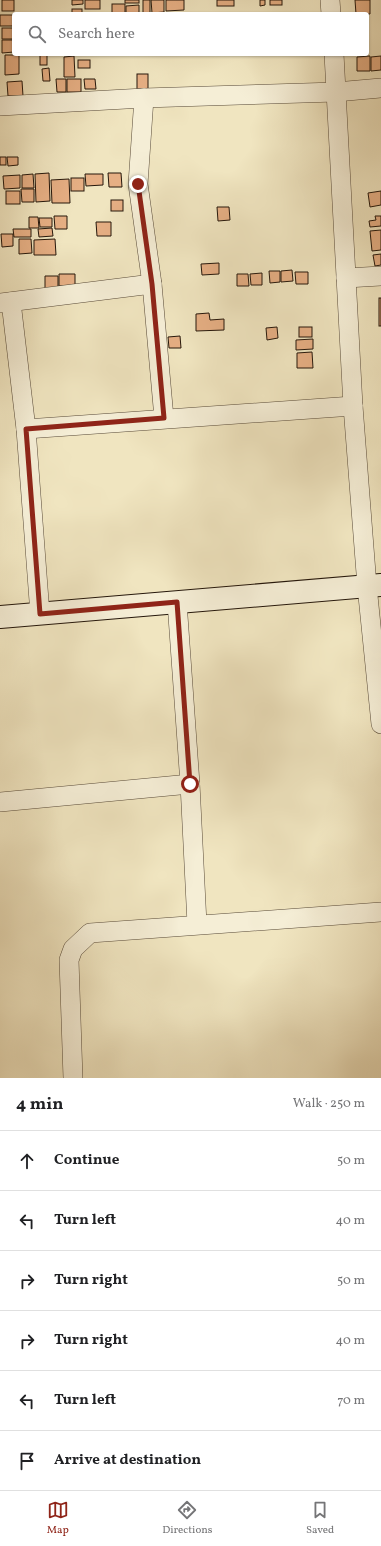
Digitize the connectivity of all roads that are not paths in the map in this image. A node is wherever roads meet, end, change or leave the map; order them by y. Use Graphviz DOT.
graph roads {
  1 [pos="330,0"];
  2 [pos="331,12"];
  3 [pos="334,56"];
  4 [pos="381,88"];
  5 [pos="336,92"];
  6 [pos="144,98"];
  7 [pos="0,101"];
  8 [pos="0,106"];
  9 [pos="381,276"];
  10 [pos="346,278"];
  11 [pos="152,284"];
  12 [pos="6,302"];
  13 [pos="353,406"];
  14 [pos="164,418"];
  15 [pos="26,429"];
  16 [pos="374,585"];
  17 [pos="177,602"];
  18 [pos="40,614"];
  19 [pos="0,617"];
  20 [pos="381,724"];
  21 [pos="190,784"];
  22 [pos="0,802"];
  23 [pos="381,912"];
  24 [pos="197,924"];
  25 [pos="74,1078"];
  1 -- 2 [label="street"];
  3 -- 5 [label="street"];
  4 -- 5 [label="street"];
  5 -- 6 [label="street"];
  5 -- 10 [label="street"];
  6 -- 8 [label="street"];
  6 -- 11 [label="street"];
  7 -- 8 [label="street"];
  9 -- 10 [label="street"];
  10 -- 13 [label="street"];
  11 -- 12 [label="street"];
  11 -- 14 [label="street"];
  12 -- 15 [label="street"];
  13 -- 14 [label="street"];
  13 -- 16 [label="street"];
  14 -- 15 [label="street"];
  15 -- 18 [label="street"];
  16 -- 17 [label="street"];
  16 -- 20 [label="street"];
  17 -- 18 [label="street"];
  17 -- 21 [label="street"];
  18 -- 19 [label="street"];
  21 -- 22 [label="street"];
  21 -- 24 [label="street"];
  23 -- 24 [label="street"];
  24 -- 25 [label="street"];
}
